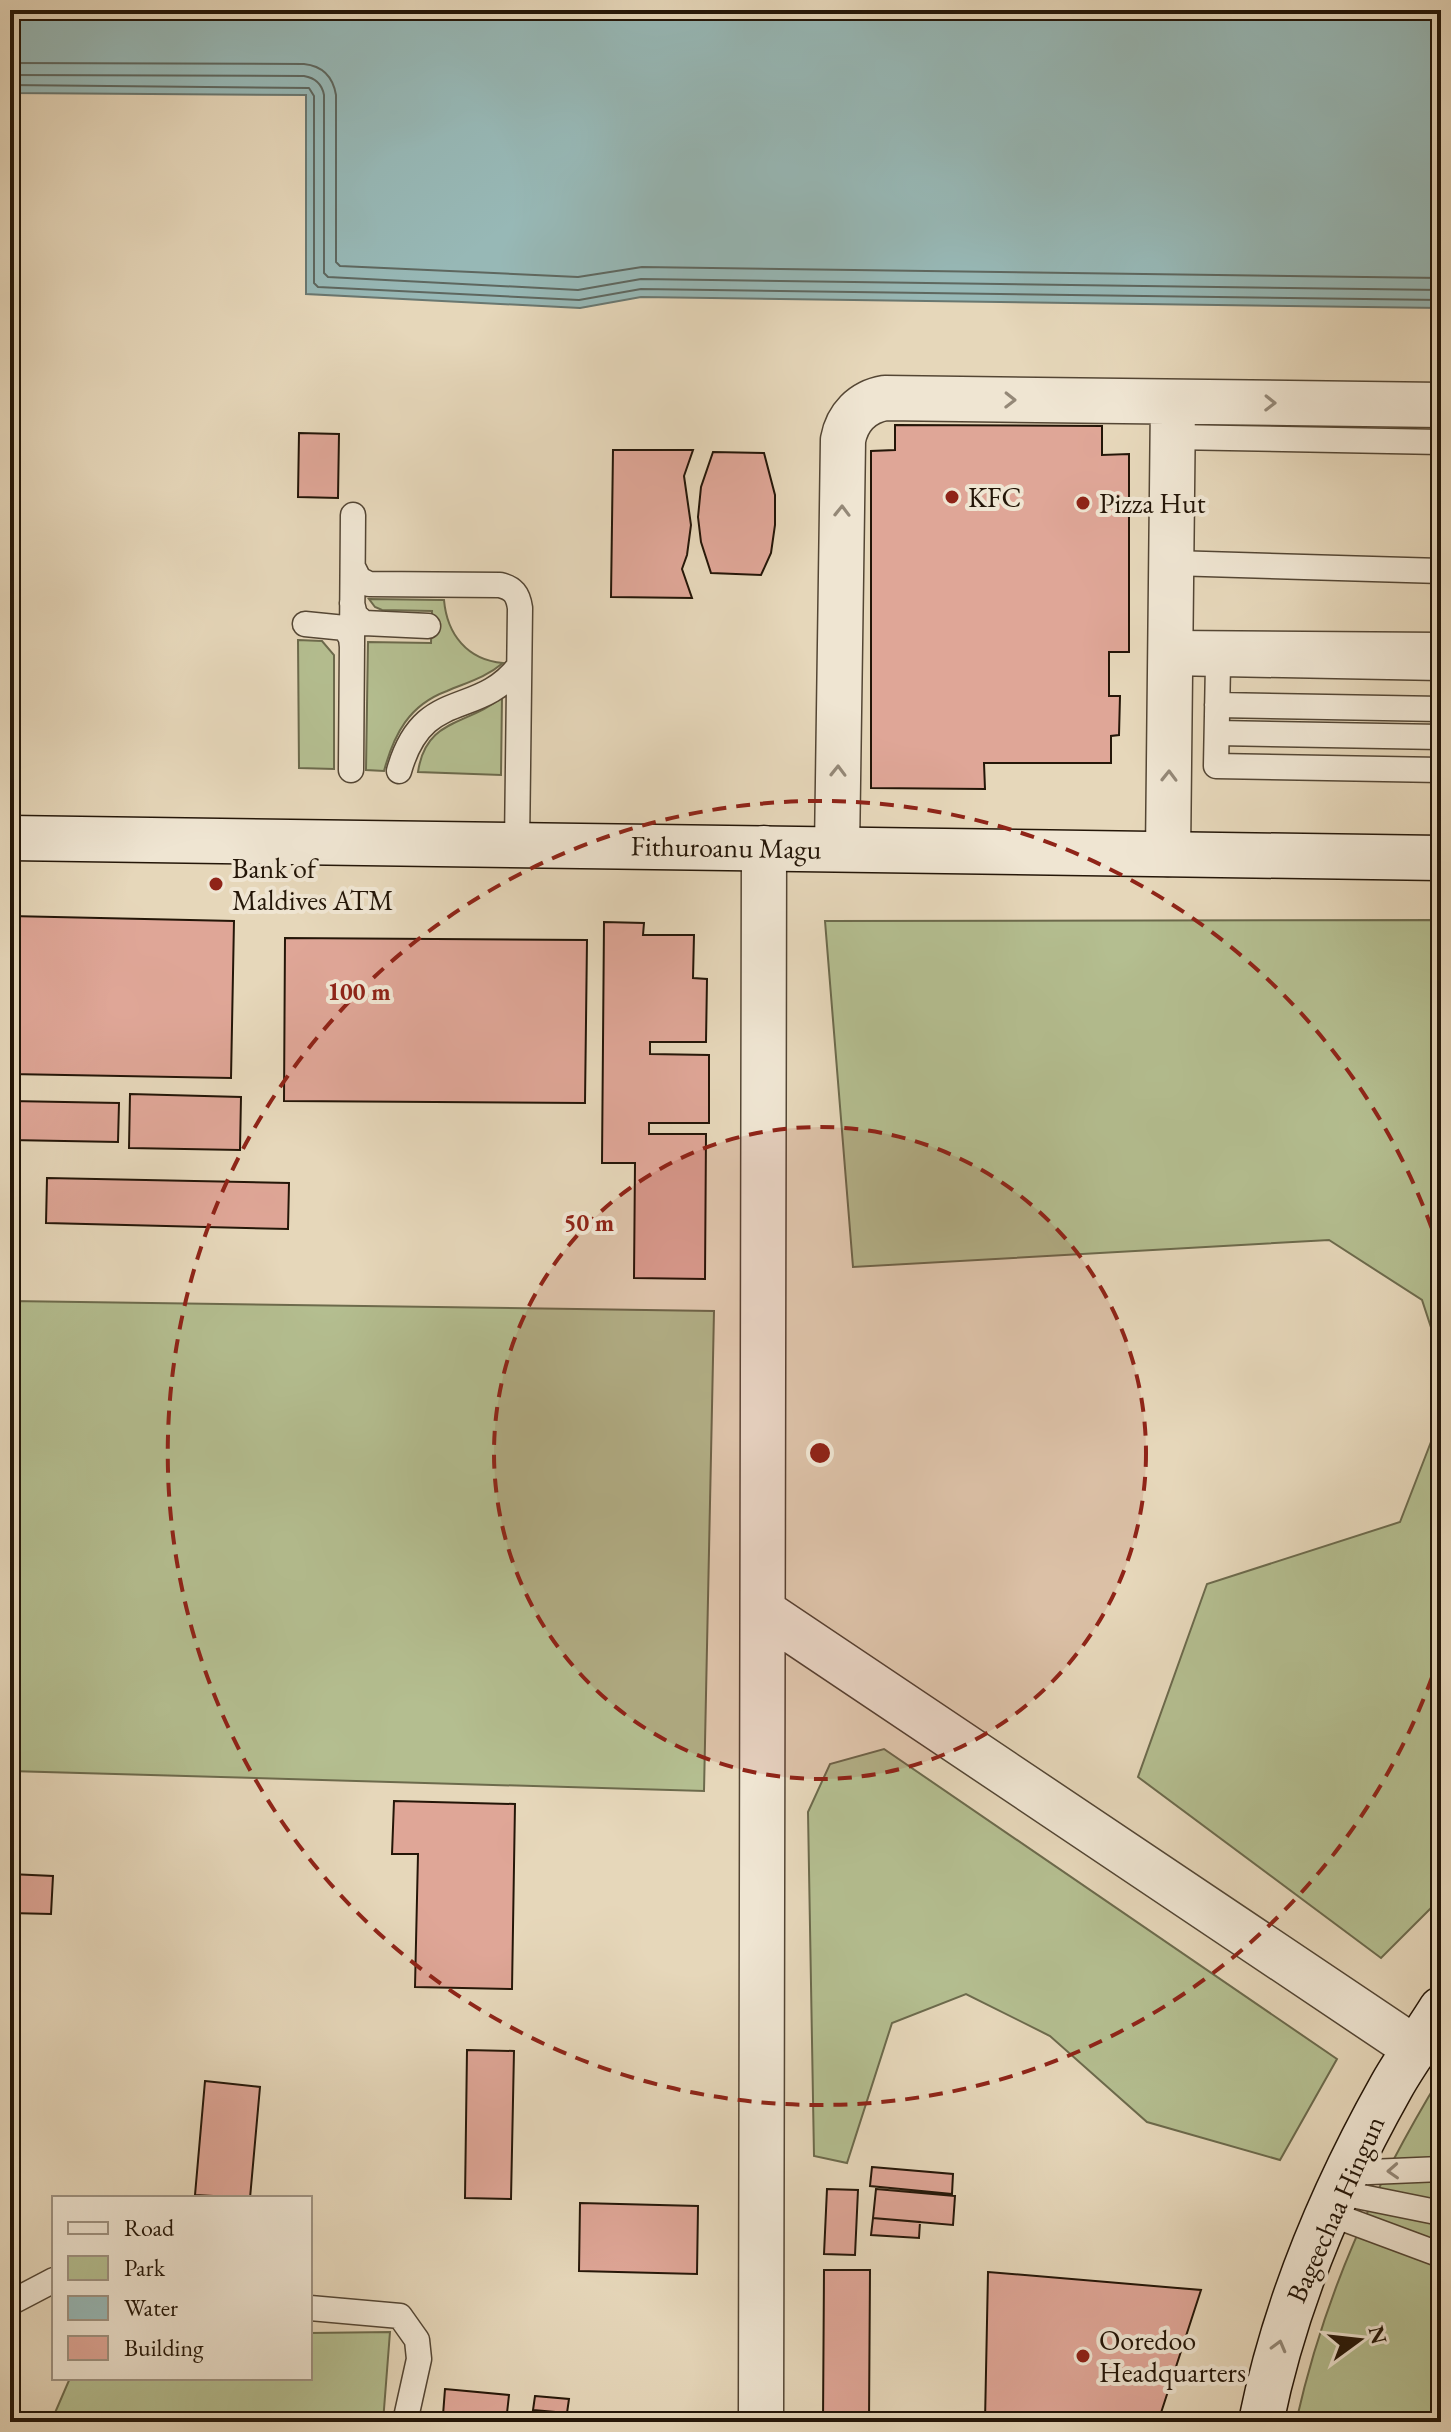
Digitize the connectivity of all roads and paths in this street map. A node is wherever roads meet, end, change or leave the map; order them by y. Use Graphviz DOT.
graph roads {
  1 [pos="1441,405"];
  2 [pos="1173,420"];
  3 [pos="1441,442"];
  4 [pos="353,515"];
  5 [pos="1172,563"];
  6 [pos="353,567"];
  7 [pos="1441,571"];
  8 [pos="305,624"];
  9 [pos="352,625"];
  10 [pos="428,626"];
  11 [pos="1441,645"];
  12 [pos="1171,653"];
  13 [pos="1218,664"];
  14 [pos="519,666"];
  15 [pos="1441,668"];
  16 [pos="1217,705"];
  17 [pos="1441,709"];
  18 [pos="1217,733"];
  19 [pos="1441,737"];
  20 [pos="351,770"];
  21 [pos="1441,770"];
  22 [pos="399,771"];
  23 [pos="10,838"];
  24 [pos="517,845"];
  25 [pos="764,848"];
  26 [pos="837,849"];
  27 [pos="1168,854"];
  28 [pos="1441,858"];
  29 [pos="763,1611"];
  30 [pos="1441,2009"];
  31 [pos="1416,2049"];
  32 [pos="1441,2169"];
  33 [pos="1337,2193"];
  34 [pos="1387,2202"];
  35 [pos="1438,2212"];
  36 [pos="1375,2230"];
  37 [pos="1431,2251"];
  38 [pos="52,2281"];
  39 [pos="10,2303"];
  40 [pos="312,2308"];
  41 [pos="405,2422"];
  42 [pos="761,2422"];
  43 [pos="1261,2422"];
  2 -- 1 [label="street, one-way"];
  2 -- 3 [label="lane"];
  2 -- 5 [label="street"];
  26 -- 2 [label="street, one-way"];
  4 -- 6 [label="lane"];
  5 -- 7 [label="lane"];
  5 -- 12 [label="street"];
  6 -- 9 [label="lane"];
  6 -- 14 [label="lane"];
  8 -- 9 [label="lane"];
  9 -- 10 [label="lane"];
  9 -- 20 [label="lane"];
  11 -- 12 [label="lane"];
  12 -- 13 [label="lane"];
  27 -- 12 [label="street, one-way"];
  13 -- 15 [label="lane"];
  13 -- 16 [label="lane"];
  14 -- 22 [label="lane"];
  14 -- 24 [label="lane"];
  16 -- 17 [label="lane"];
  16 -- 18 [label="lane"];
  18 -- 19 [label="lane"];
  18 -- 21 [label="lane"];
  23 -- 24 [label="street, Fithuroanu Magu"];
  24 -- 25 [label="street, Fithuroanu Magu"];
  25 -- 26 [label="street, Fithuroanu Magu"];
  25 -- 29 [label="street"];
  26 -- 27 [label="street, Fithuroanu Magu"];
  27 -- 28 [label="street, Fithuroanu Magu"];
  29 -- 31 [label="street"];
  29 -- 42 [label="street"];
  30 -- 31 [label="street, Bageechaa Hingun"];
  31 -- 33 [label="street, Bageechaa Hingun"];
  32 -- 33 [label="lane, one-way"];
  33 -- 34 [label="lane"];
  33 -- 36 [label="lane"];
  43 -- 33 [label="street, Bageechaa Hingun, one-way"];
  34 -- 35 [label="lane"];
  34 -- 36 [label="lane"];
  35 -- 37 [label="lane"];
  36 -- 37 [label="lane"];
  38 -- 39 [label="lane"];
  40 -- 41 [label="lane"];
}
